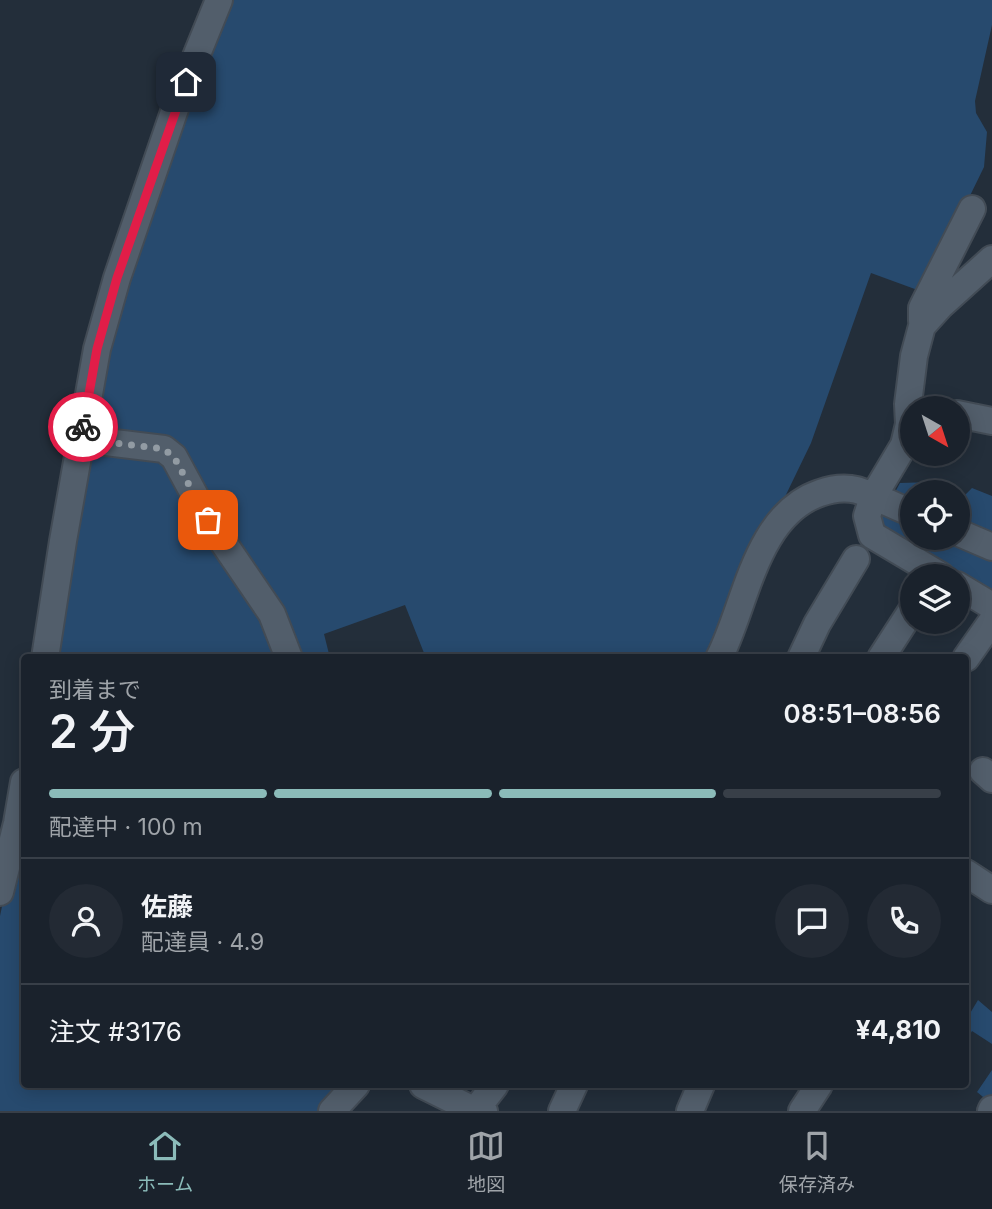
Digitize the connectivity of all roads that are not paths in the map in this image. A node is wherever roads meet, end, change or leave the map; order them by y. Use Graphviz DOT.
graph roads {
  1 [pos="219,0"];
  2 [pos="972,209"];
  3 [pos="992,259"];
  4 [pos="922,326"];
  5 [pos="910,396"];
  6 [pos="970,417"];
  7 [pos="992,421"];
  8 [pos="81,439"];
  9 [pos="900,453"];
  10 [pos="873,497"];
  11 [pos="900,508"];
  12 [pos="970,538"];
  13 [pos="992,547"];
  14 [pos="856,559"];
  15 [pos="920,564"];
  16 [pos="970,593"];
  17 [pos="992,606"];
  18 [pos="992,621"];
  19 [pos="900,629"];
  20 [pos="46,654"];
  21 [pos="287,654"];
  22 [pos="720,654"];
  23 [pos="803,654"];
  24 [pos="884,654"];
  25 [pos="969,654"];
  26 [pos="21,802"];
  27 [pos="969,875"];
  28 [pos="992,890"];
  29 [pos="0,892"];
  30 [pos="353,1088"];
  31 [pos="430,1088"];
  32 [pos="493,1088"];
  33 [pos="573,1088"];
  34 [pos="816,1088"];
  35 [pos="478,1110"];
  36 [pos="332,1111"];
  37 [pos="562,1111"];
  38 [pos="802,1111"];
  1 -- 8 [label="street"];
  2 -- 4 [label="street"];
  3 -- 4 [label="street"];
  4 -- 5 [label="street"];
  6 -- 7 [label="street"];
  8 -- 20 [label="street"];
  8 -- 21 [label="street"];
  9 -- 10 [label="street"];
  10 -- 11 [label="street"];
  10 -- 15 [label="street"];
  10 -- 22 [label="street"];
  12 -- 13 [label="street"];
  14 -- 23 [label="street"];
  16 -- 17 [label="street"];
  18 -- 25 [label="street"];
  19 -- 24 [label="street"];
  26 -- 29 [label="street"];
  27 -- 28 [label="street"];
  30 -- 36 [label="street"];
  31 -- 35 [label="street"];
  32 -- 35 [label="street"];
  33 -- 37 [label="street"];
  34 -- 38 [label="street"];
}
